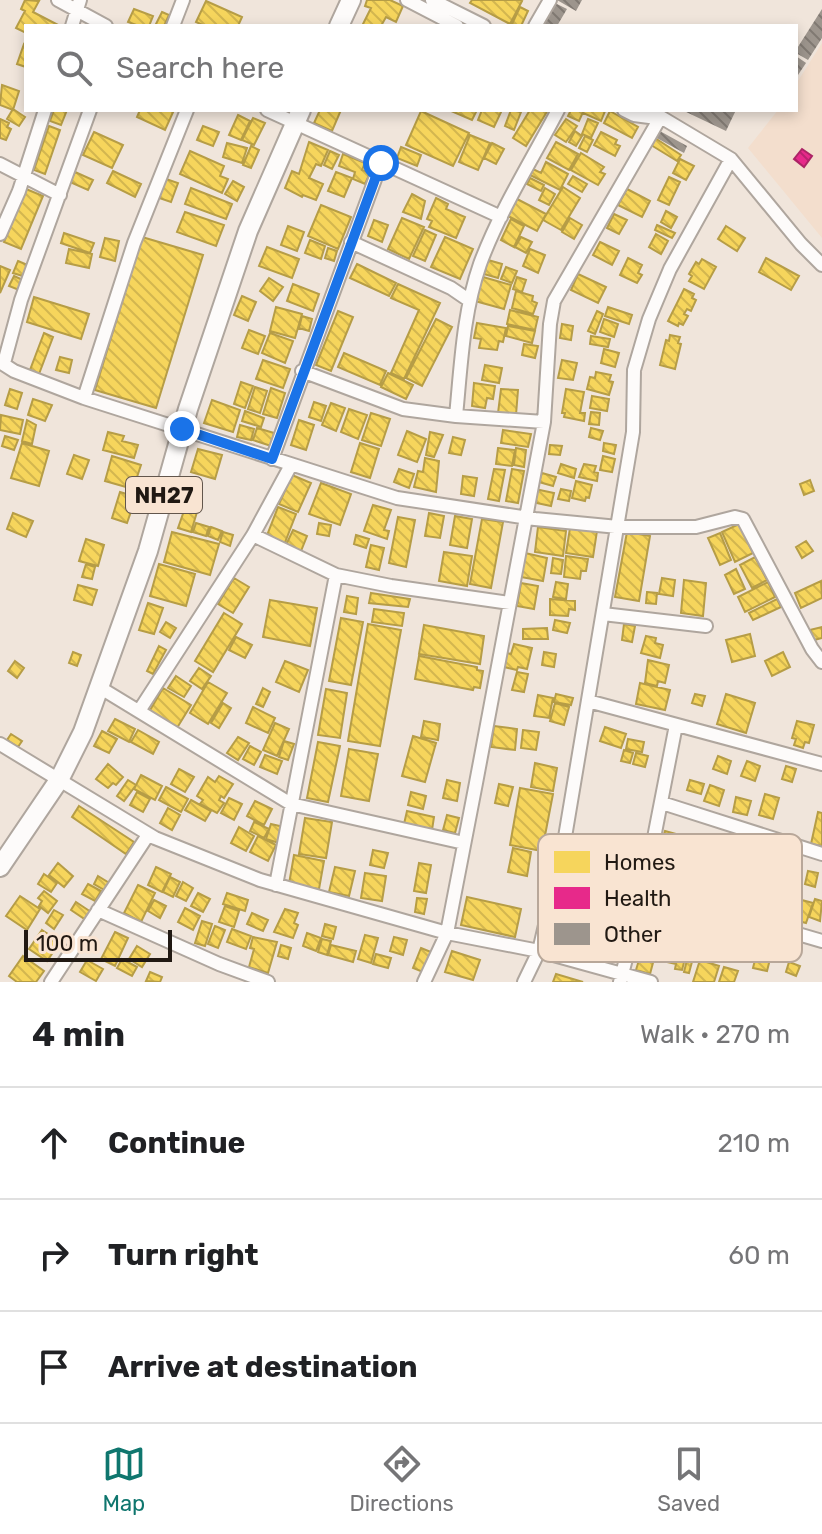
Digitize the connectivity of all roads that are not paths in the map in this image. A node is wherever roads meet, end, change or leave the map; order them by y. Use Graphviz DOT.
graph roads {
  1 [pos="58,0"];
  2 [pos="183,0"];
  3 [pos="351,0"];
  4 [pos="407,0"];
  5 [pos="432,0"];
  6 [pos="550,0"];
  7 [pos="79,5"];
  8 [pos="73,24"];
  9 [pos="103,24"];
  10 [pos="174,24"];
  11 [pos="340,24"];
  12 [pos="453,24"];
  13 [pos="480,24"];
  14 [pos="536,24"];
  15 [pos="44,112"];
  16 [pos="89,112"];
  17 [pos="186,112"];
  18 [pos="276,112"];
  19 [pos="557,112"];
  20 [pos="628,112"];
  21 [pos="655,114"];
  22 [pos="298,117"];
  23 [pos="731,159"];
  24 [pos="381,163"];
  25 [pos="0,164"];
  26 [pos="23,177"];
  27 [pos="60,195"];
  28 [pos="501,217"];
  29 [pos="0,234"];
  30 [pos="351,242"];
  31 [pos="822,265"];
  32 [pos="470,301"];
  33 [pos="2,362"];
  34 [pos="302,371"];
  35 [pos="84,398"];
  36 [pos="456,416"];
  37 [pos="544,422"];
  38 [pos="182,429"];
  39 [pos="272,459"];
  40 [pos="291,465"];
  41 [pos="526,517"];
  42 [pos="618,527"];
  43 [pos="253,535"];
  44 [pos="336,575"];
  45 [pos="510,603"];
  46 [pos="603,614"];
  47 [pos="706,626"];
  48 [pos="822,662"];
  49 [pos="99,687"];
  50 [pos="588,701"];
  51 [pos="139,711"];
  52 [pos="676,725"];
  53 [pos="0,744"];
  54 [pos="822,764"];
  55 [pos="59,780"];
  56 [pos="662,803"];
  57 [pos="291,804"];
  58 [pos="566,834"];
  59 [pos="656,834"];
  60 [pos="759,834"];
  61 [pos="148,835"];
  62 [pos="464,843"];
  63 [pos="802,848"];
  64 [pos="822,854"];
  65 [pos="0,867"];
  66 [pos="276,885"];
  67 [pos="98,910"];
  68 [pos="447,933"];
  69 [pos="802,935"];
  70 [pos="822,941"];
  71 [pos="538,951"];
  72 [pos="538,953"];
  73 [pos="572,962"];
  74 [pos="621,978"];
  75 [pos="51,982"];
  76 [pos="268,982"];
  77 [pos="424,982"];
  78 [pos="524,982"];
  79 [pos="651,982"];
  1 -- 7 [label="street"];
  2 -- 10 [label="street"];
  3 -- 11 [label="highway"];
  4 -- 12 [label="street"];
  5 -- 13 [label="street"];
  6 -- 14 [label="street"];
  7 -- 8 [label="street"];
  7 -- 9 [label="street"];
  15 -- 26 [label="street"];
  16 -- 27 [label="street"];
  17 -- 35 [label="street"];
  18 -- 22 [label="street"];
  19 -- 28 [label="street"];
  20 -- 21 [label="street"];
  21 -- 23 [label="street"];
  21 -- 37 [label="street"];
  22 -- 24 [label="street"];
  22 -- 38 [label="highway, NH27"];
  23 -- 31 [label="street"];
  23 -- 42 [label="street"];
  24 -- 28 [label="street"];
  24 -- 30 [label="street"];
  25 -- 26 [label="street"];
  26 -- 27 [label="street"];
  26 -- 29 [label="street"];
  27 -- 33 [label="street"];
  28 -- 32 [label="street"];
  30 -- 32 [label="street"];
  30 -- 34 [label="street"];
  32 -- 36 [label="street"];
  33 -- 35 [label="street"];
  34 -- 36 [label="street"];
  34 -- 39 [label="street"];
  35 -- 38 [label="street"];
  36 -- 37 [label="street"];
  37 -- 41 [label="street"];
  38 -- 39 [label="street"];
  38 -- 49 [label="highway, NH27"];
  39 -- 40 [label="street"];
  40 -- 41 [label="street"];
  40 -- 43 [label="street"];
  41 -- 42 [label="street"];
  41 -- 45 [label="street"];
  42 -- 46 [label="street"];
  42 -- 48 [label="street"];
  43 -- 44 [label="street"];
  43 -- 51 [label="street"];
  44 -- 45 [label="street"];
  44 -- 57 [label="street"];
  45 -- 62 [label="street"];
  46 -- 47 [label="street"];
  46 -- 50 [label="street"];
  49 -- 51 [label="street"];
  49 -- 55 [label="highway, NH27"];
  50 -- 52 [label="street"];
  50 -- 58 [label="street"];
  51 -- 57 [label="street"];
  52 -- 54 [label="street"];
  52 -- 56 [label="street"];
  53 -- 55 [label="street"];
  55 -- 61 [label="street"];
  55 -- 65 [label="highway, NH27"];
  56 -- 59 [label="street"];
  56 -- 60 [label="street"];
  57 -- 62 [label="street"];
  57 -- 66 [label="street"];
  61 -- 66 [label="street"];
  61 -- 67 [label="street"];
  62 -- 68 [label="street"];
  63 -- 64 [label="street"];
  66 -- 68 [label="street"];
  67 -- 75 [label="street"];
  67 -- 76 [label="street"];
  68 -- 71 [label="street"];
  68 -- 77 [label="street"];
  69 -- 70 [label="street"];
  72 -- 78 [label="street"];
  73 -- 74 [label="street"];
  74 -- 79 [label="street"];
}
